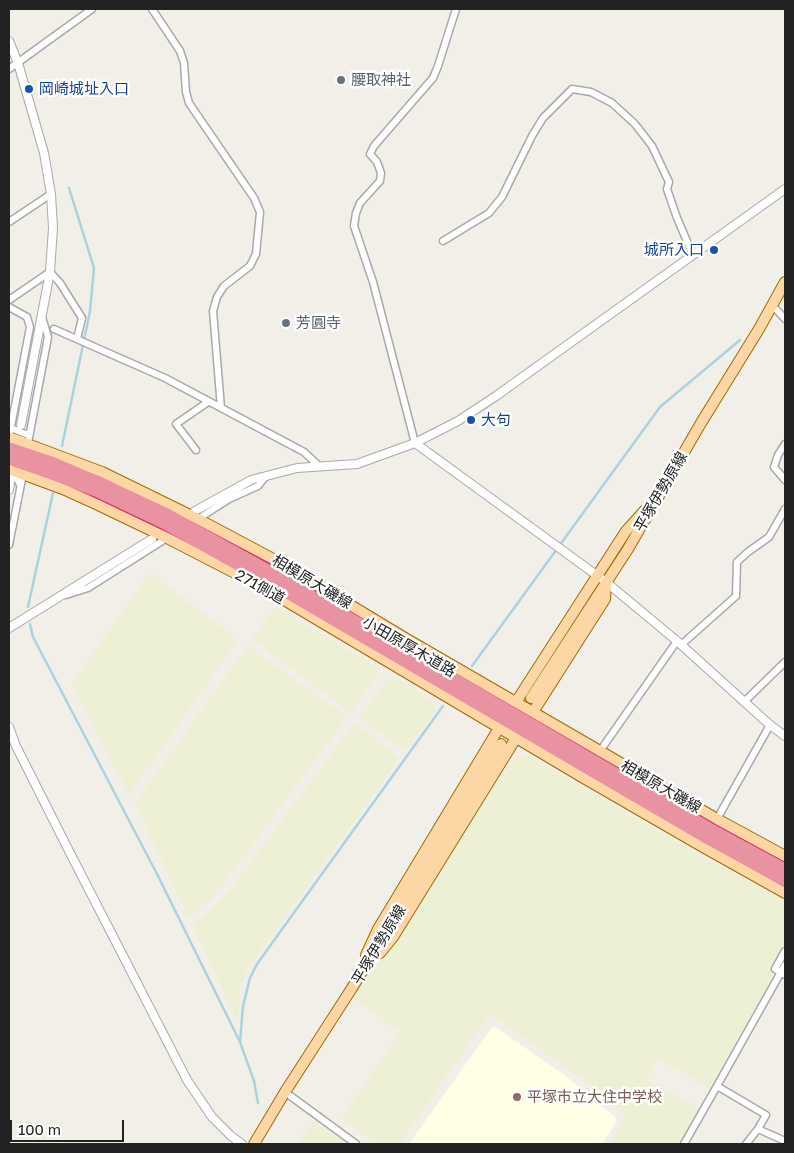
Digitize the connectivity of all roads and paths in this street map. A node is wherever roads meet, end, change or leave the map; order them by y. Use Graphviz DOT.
graph roads {
  1 [pos="92,9"];
  2 [pos="152,9"];
  3 [pos="456,9"];
  4 [pos="9,42"];
  5 [pos="18,63"];
  6 [pos="9,69"];
  7 [pos="785,189"];
  8 [pos="51,194"];
  9 [pos="9,222"];
  10 [pos="443,241"];
  11 [pos="693,255"];
  12 [pos="50,272"];
  13 [pos="785,282"];
  14 [pos="9,300"];
  15 [pos="772,305"];
  16 [pos="9,307"];
  17 [pos="42,317"];
  18 [pos="785,319"];
  19 [pos="54,329"];
  20 [pos="79,340"];
  21 [pos="208,402"];
  22 [pos="221,408"];
  23 [pos="21,425"];
  24 [pos="30,432"];
  25 [pos="10,434"];
  26 [pos="28,443"];
  27 [pos="415,443"];
  28 [pos="785,444"];
  29 [pos="9,448"];
  30 [pos="196,450"];
  31 [pos="9,459"];
  32 [pos="319,466"];
  33 [pos="9,469"];
  34 [pos="22,479"];
  35 [pos="785,480"];
  36 [pos="9,483"];
  37 [pos="785,509"];
  38 [pos="196,515"];
  39 [pos="152,538"];
  40 [pos="167,538"];
  41 [pos="9,545"];
  42 [pos="602,578"];
  43 [pos="57,598"];
  44 [pos="9,628"];
  45 [pos="679,643"];
  46 [pos="785,662"];
  47 [pos="531,698"];
  48 [pos="745,701"];
  49 [pos="516,702"];
  50 [pos="533,712"];
  51 [pos="770,725"];
  52 [pos="9,728"];
  53 [pos="499,728"];
  54 [pos="785,736"];
  55 [pos="516,738"];
  56 [pos="501,744"];
  57 [pos="600,751"];
  58 [pos="717,819"];
  59 [pos="785,856"];
  60 [pos="785,869"];
  61 [pos="785,880"];
  62 [pos="785,893"];
  63 [pos="785,951"];
  64 [pos="785,965"];
  65 [pos="780,972"];
  66 [pos="352,988"];
  67 [pos="717,1086"];
  68 [pos="285,1092"];
  69 [pos="758,1128"];
  70 [pos="785,1141"];
  71 [pos="242,1144"];
  72 [pos="254,1144"];
  73 [pos="356,1144"];
  74 [pos="684,1144"];
  75 [pos="746,1144"];
  1 -- 5 [label="street"];
  2 -- 22 [label="street"];
  3 -- 27 [label="street"];
  4 -- 5 [label="street"];
  5 -- 6 [label="street"];
  5 -- 8 [label="street"];
  7 -- 11 [label="street"];
  8 -- 9 [label="street"];
  8 -- 12 [label="street"];
  10 -- 11 [label="street"];
  11 -- 27 [label="street"];
  12 -- 14 [label="street"];
  12 -- 17 [label="street"];
  12 -- 20 [label="street"];
  13 -- 15 [label="main road, 平塚伊勢原線"];
  15 -- 18 [label="street"];
  15 -- 42 [label="main road, 平塚伊勢原線"];
  16 -- 25 [label="street"];
  17 -- 23 [label="street"];
  17 -- 24 [label="street"];
  19 -- 20 [label="street"];
  20 -- 21 [label="street"];
  21 -- 22 [label="street"];
  21 -- 30 [label="street"];
  22 -- 32 [label="street"];
  24 -- 25 [label="street"];
  24 -- 26 [label="street"];
  25 -- 26 [label="main road, 相模原大磯線"];
  26 -- 38 [label="main road, 相模原大磯線"];
  27 -- 32 [label="street"];
  27 -- 42 [label="street"];
  28 -- 35 [label="street"];
  29 -- 60 [label="highway, 小田原厚木道路"];
  31 -- 61 [label="highway, 小田原厚木道路"];
  32 -- 38 [label="street"];
  33 -- 34 [label="main road, 271側道"];
  34 -- 36 [label="street"];
  34 -- 40 [label="main road, 271側道"];
  34 -- 41 [label="street"];
  37 -- 45 [label="street"];
  38 -- 49 [label="main road, 相模原大磯線"];
  39 -- 43 [label="street"];
  40 -- 43 [label="street"];
  40 -- 53 [label="main road, 271側道"];
  42 -- 45 [label="street"];
  42 -- 47 [label="main road"];
  42 -- 49 [label="main road"];
  42 -- 50 [label="main road"];
  43 -- 44 [label="street"];
  45 -- 48 [label="street"];
  45 -- 57 [label="street"];
  46 -- 48 [label="street"];
  48 -- 51 [label="street"];
  49 -- 50 [label="main road, 相模原大磯線"];
  50 -- 57 [label="main road, 相模原大磯線"];
  51 -- 54 [label="street"];
  51 -- 58 [label="street"];
  52 -- 71 [label="street"];
  53 -- 55 [label="main road, 相模原大磯線"];
  53 -- 66 [label="main road"];
  55 -- 62 [label="main road, 相模原大磯線"];
  55 -- 66 [label="main road"];
  56 -- 66 [label="main road, 平塚伊勢原線"];
  57 -- 58 [label="main road, 相模原大磯線"];
  58 -- 59 [label="main road, 相模原大磯線"];
  63 -- 65 [label="street"];
  64 -- 65 [label="street"];
  65 -- 67 [label="street"];
  66 -- 68 [label="main road, 平塚伊勢原線"];
  67 -- 69 [label="street"];
  67 -- 74 [label="street"];
  68 -- 72 [label="main road, 平塚伊勢原線"];
  68 -- 73 [label="street"];
  69 -- 70 [label="street"];
  69 -- 75 [label="street"];
}
